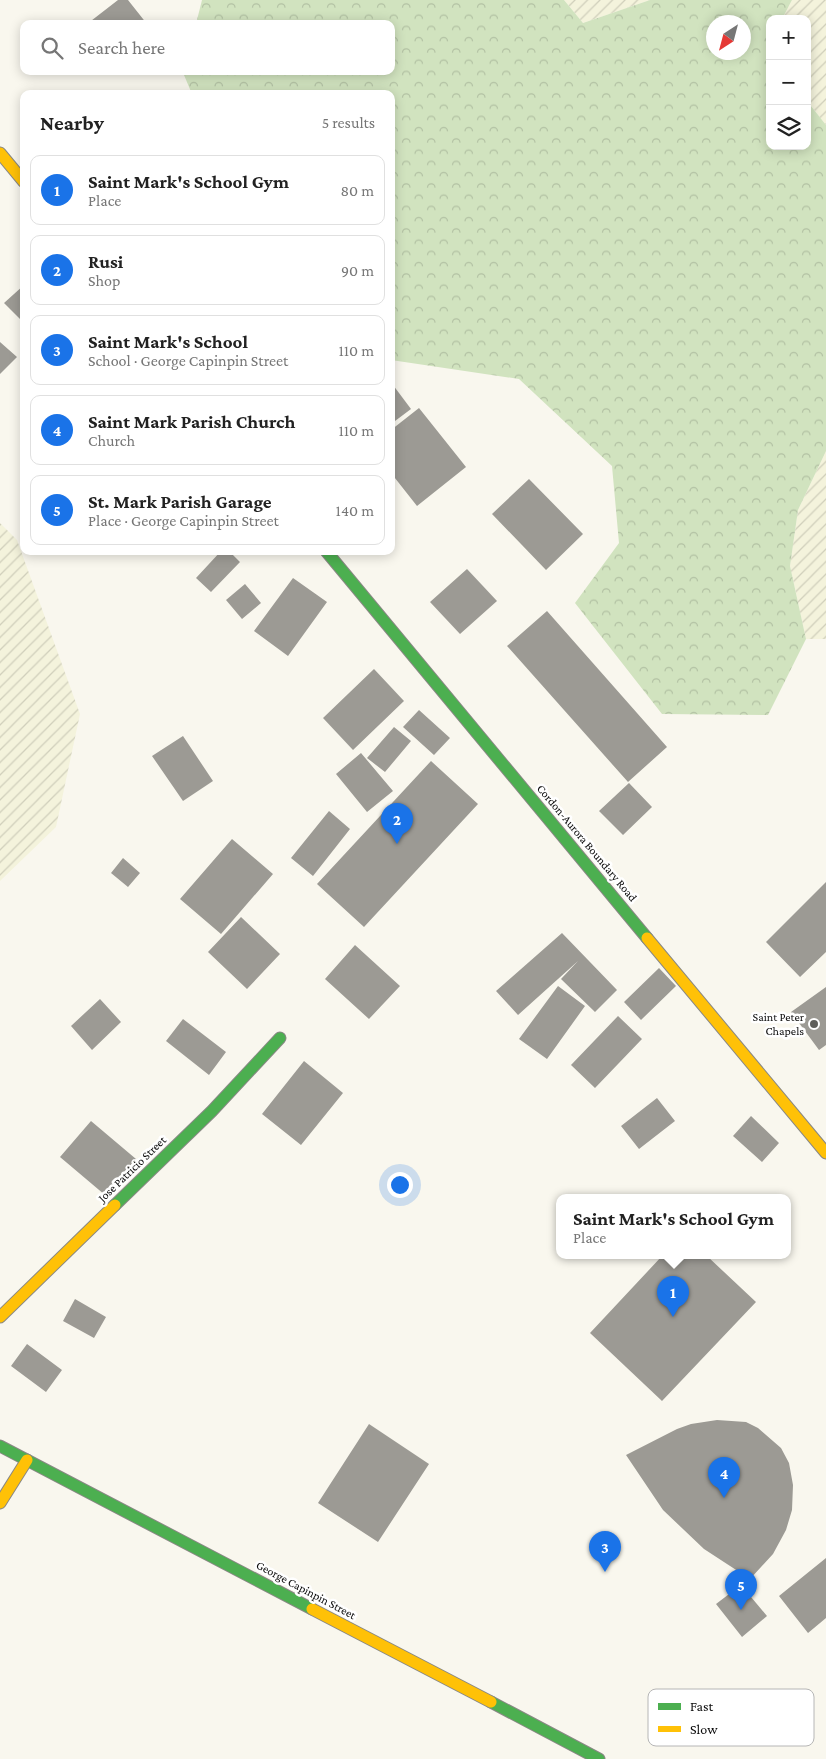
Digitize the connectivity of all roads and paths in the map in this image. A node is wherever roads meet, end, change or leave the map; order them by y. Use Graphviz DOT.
graph roads {
  1 [pos="0,153"];
  2 [pos="20,177"];
  3 [pos="329,555"];
  4 [pos="280,1038"];
  5 [pos="826,1153"];
  6 [pos="0,1317"];
  7 [pos="0,1446"];
  8 [pos="27,1460"];
  9 [pos="0,1503"];
  10 [pos="599,1759"];
  1 -- 2 [label="street"];
  3 -- 5 [label="street, Cordon-Aurora Boundary Road"];
  4 -- 6 [label="street, Jose Patricio Street"];
  7 -- 8 [label="street, George Capinpin Street"];
  8 -- 9 [label="street"];
  8 -- 10 [label="street, George Capinpin Street"];
}
